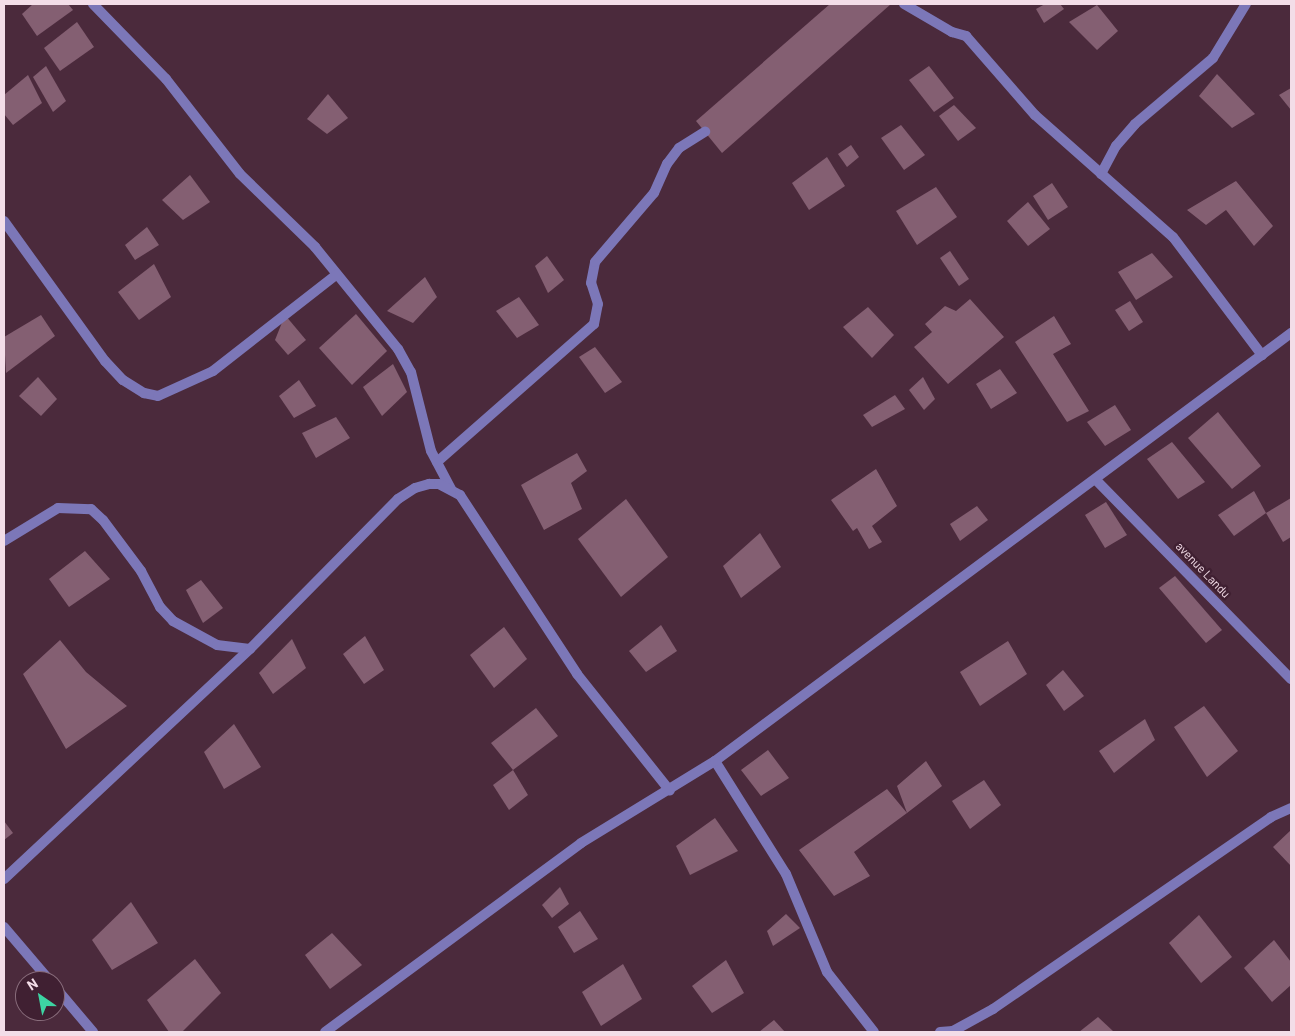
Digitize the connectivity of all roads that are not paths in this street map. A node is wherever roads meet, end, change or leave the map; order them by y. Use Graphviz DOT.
graph roads {
  1 [pos="93,4"];
  2 [pos="904,4"];
  3 [pos="1246,4"];
  4 [pos="705,132"];
  5 [pos="1101,174"];
  6 [pos="5,225"];
  7 [pos="337,274"];
  8 [pos="1291,333"];
  9 [pos="1262,355"];
  10 [pos="437,462"];
  11 [pos="1096,480"];
  12 [pos="452,489"];
  13 [pos="4,541"];
  14 [pos="250,649"];
  15 [pos="1291,679"];
  16 [pos="715,761"];
  17 [pos="670,791"];
  18 [pos="1291,808"];
  19 [pos="4,879"];
  20 [pos="4,927"];
  21 [pos="41,971"];
  22 [pos="65,999"];
  23 [pos="93,1032"];
  24 [pos="325,1032"];
  25 [pos="874,1032"];
  26 [pos="940,1032"];
  1 -- 7 [label="street"];
  2 -- 5 [label="street"];
  3 -- 5 [label="street"];
  4 -- 10 [label="street"];
  5 -- 9 [label="street"];
  6 -- 7 [label="street"];
  7 -- 10 [label="street"];
  8 -- 9 [label="street"];
  9 -- 11 [label="street"];
  10 -- 12 [label="street"];
  11 -- 15 [label="street, avenue Landu"];
  11 -- 16 [label="street"];
  12 -- 14 [label="street"];
  12 -- 17 [label="street"];
  13 -- 14 [label="street"];
  14 -- 19 [label="street"];
  16 -- 17 [label="street"];
  16 -- 25 [label="street"];
  17 -- 24 [label="street"];
  18 -- 26 [label="street"];
  20 -- 21 [label="street"];
  22 -- 23 [label="street"];
}
